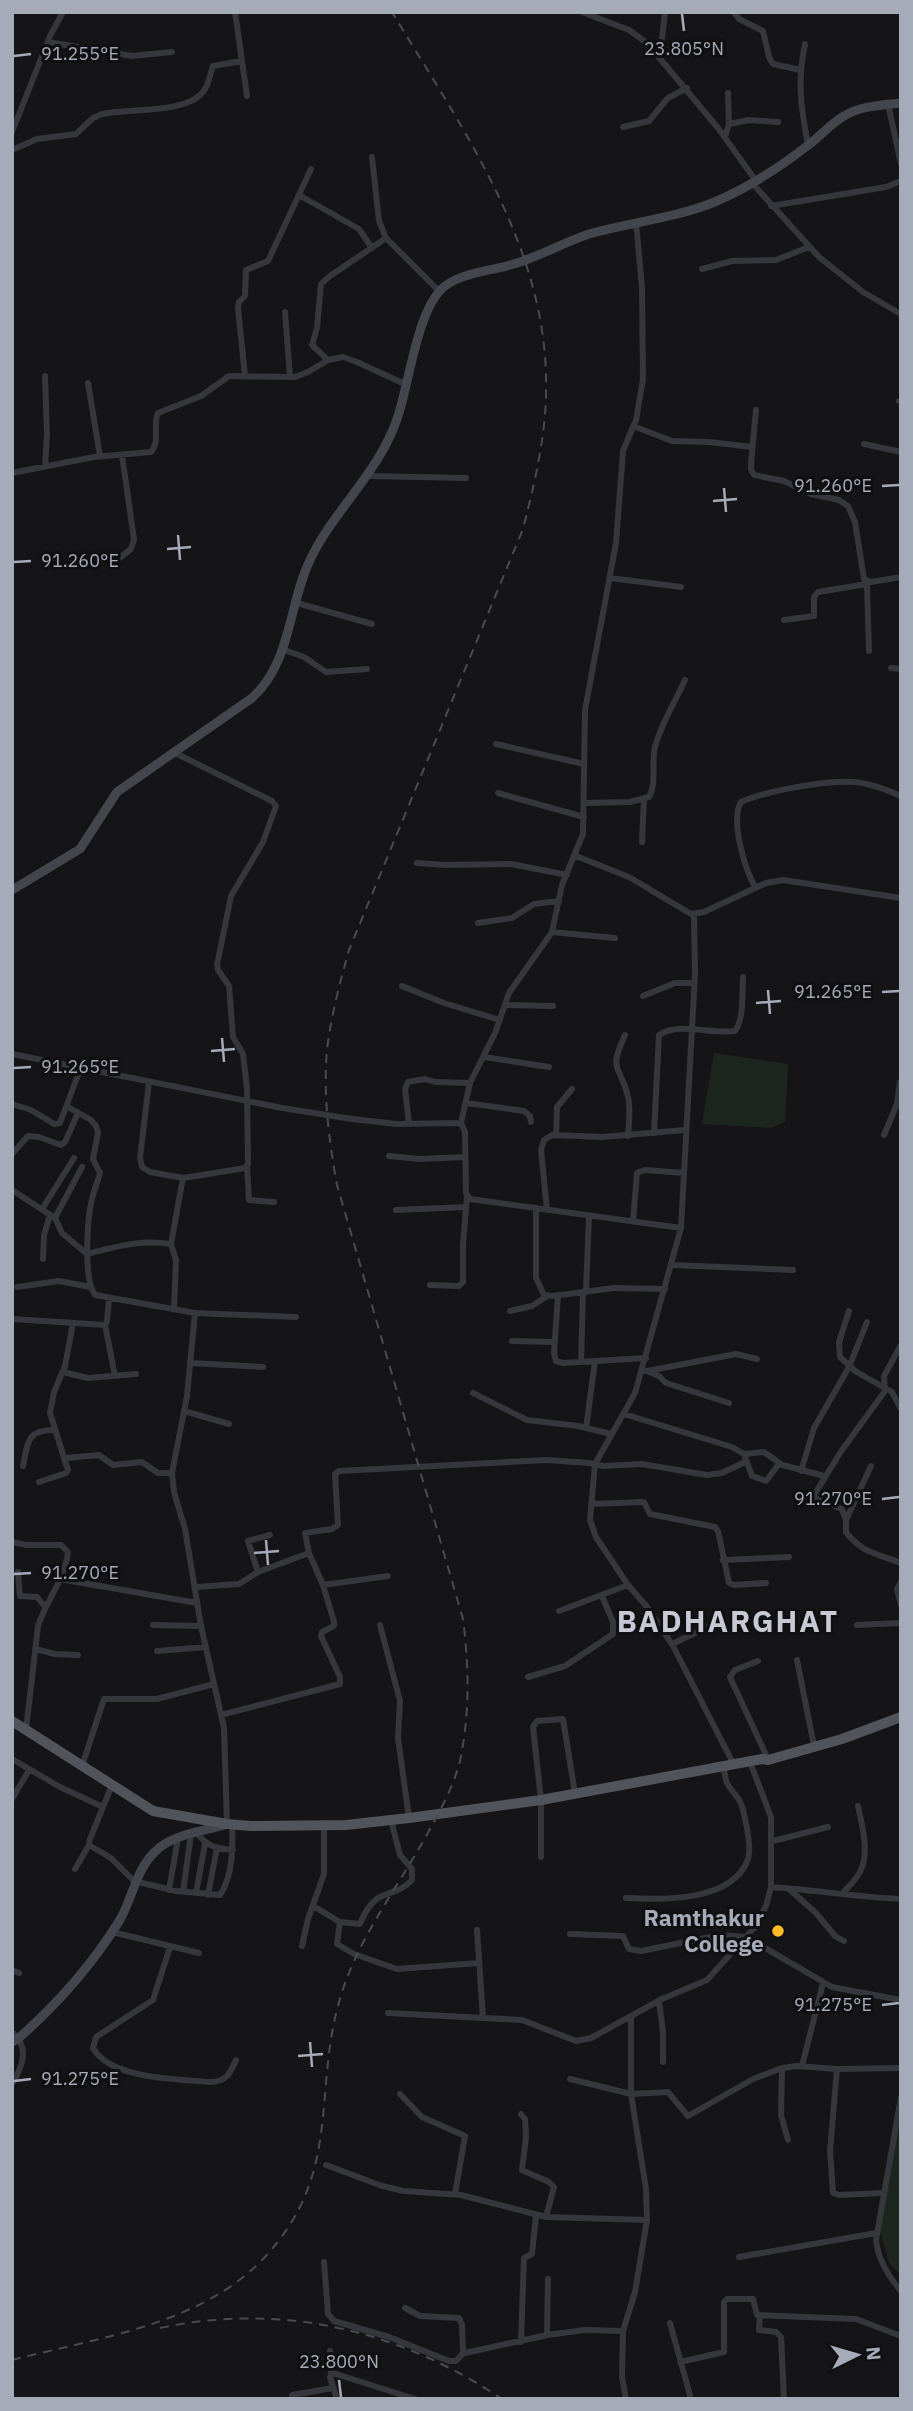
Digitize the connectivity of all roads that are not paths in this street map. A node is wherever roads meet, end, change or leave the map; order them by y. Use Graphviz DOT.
graph roads {
  1 [pos="63,12"];
  2 [pos="235,12"];
  3 [pos="582,12"];
  4 [pos="666,12"];
  5 [pos="734,12"];
  6 [pos="48,42"];
  7 [pos="805,44"];
  8 [pos="172,52"];
  9 [pos="660,57"];
  10 [pos="242,61"];
  11 [pos="800,70"];
  12 [pos="687,88"];
  13 [pos="729,93"];
  14 [pos="247,96"];
  15 [pos="901,103"];
  16 [pos="888,104"];
  17 [pos="778,122"];
  18 [pos="729,124"];
  19 [pos="623,127"];
  20 [pos="12,132"];
  21 [pos="725,137"];
  22 [pos="808,145"];
  23 [pos="12,150"];
  24 [pos="372,157"];
  25 [pos="901,164"];
  26 [pos="311,169"];
  27 [pos="901,181"];
  28 [pos="754,182"];
  29 [pos="299,195"];
  30 [pos="771,206"];
  31 [pos="636,222"];
  32 [pos="386,238"];
  33 [pos="810,247"];
  34 [pos="372,248"];
  35 [pos="702,269"];
  36 [pos="439,291"];
  37 [pos="285,312"];
  38 [pos="901,314"];
  39 [pos="328,360"];
  40 [pos="45,376"];
  41 [pos="245,376"];
  42 [pos="290,377"];
  43 [pos="88,383"];
  44 [pos="407,386"];
  45 [pos="756,410"];
  46 [pos="634,423"];
  47 [pos="864,444"];
  48 [pos="752,447"];
  49 [pos="901,452"];
  50 [pos="122,455"];
  51 [pos="100,456"];
  52 [pos="45,466"];
  53 [pos="12,473"];
  54 [pos="368,476"];
  55 [pos="466,478"];
  56 [pos="114,562"];
  57 [pos="901,577"];
  58 [pos="610,578"];
  59 [pos="867,583"];
  60 [pos="681,587"];
  61 [pos="297,603"];
  62 [pos="784,620"];
  63 [pos="372,624"];
  64 [pos="282,649"];
  65 [pos="869,650"];
  66 [pos="891,668"];
  67 [pos="367,669"];
  68 [pos="901,669"];
  69 [pos="685,680"];
  70 [pos="496,744"];
  71 [pos="173,752"];
  72 [pos="584,764"];
  73 [pos="498,793"];
  74 [pos="901,796"];
  75 [pos="644,799"];
  76 [pos="584,803"];
  77 [pos="584,817"];
  78 [pos="642,842"];
  79 [pos="576,856"];
  80 [pos="418,863"];
  81 [pos="567,875"];
  82 [pos="755,887"];
  83 [pos="12,890"];
  84 [pos="901,898"];
  85 [pos="559,901"];
  86 [pos="694,914"];
  87 [pos="478,923"];
  88 [pos="552,932"];
  89 [pos="615,939"];
  90 [pos="743,977"];
  91 [pos="694,983"];
  92 [pos="402,986"];
  93 [pos="643,996"];
  94 [pos="505,1005"];
  95 [pos="553,1006"];
  96 [pos="500,1020"];
  97 [pos="692,1029"];
  98 [pos="625,1035"];
  99 [pos="12,1055"];
  100 [pos="484,1057"];
  101 [pos="80,1067"];
  102 [pos="549,1067"];
  103 [pos="149,1082"];
  104 [pos="900,1082"];
  105 [pos="470,1083"];
  106 [pos="572,1089"];
  107 [pos="248,1101"];
  108 [pos="466,1102"];
  109 [pos="12,1104"];
  110 [pos="68,1107"];
  111 [pos="78,1113"];
  112 [pos="531,1122"];
  113 [pos="461,1123"];
  114 [pos="409,1124"];
  115 [pos="685,1130"];
  116 [pos="654,1133"];
  117 [pos="556,1135"];
  118 [pos="884,1135"];
  119 [pos="628,1136"];
  120 [pos="12,1154"];
  121 [pos="389,1156"];
  122 [pos="465,1157"];
  123 [pos="74,1158"];
  124 [pos="247,1166"];
  125 [pos="82,1167"];
  126 [pos="684,1173"];
  127 [pos="184,1178"];
  128 [pos="12,1190"];
  129 [pos="467,1197"];
  130 [pos="274,1202"];
  131 [pos="466,1207"];
  132 [pos="536,1208"];
  133 [pos="42,1209"];
  134 [pos="396,1210"];
  135 [pos="547,1210"];
  136 [pos="52,1216"];
  137 [pos="589,1216"];
  138 [pos="633,1222"];
  139 [pos="681,1228"];
  140 [pos="171,1244"];
  141 [pos="87,1254"];
  142 [pos="43,1259"];
  143 [pos="671,1265"];
  144 [pos="793,1270"];
  145 [pos="430,1285"];
  146 [pos="16,1287"];
  147 [pos="90,1287"];
  148 [pos="665,1289"];
  149 [pos="584,1291"];
  150 [pos="558,1295"];
  151 [pos="547,1296"];
  152 [pos="109,1299"];
  153 [pos="174,1309"];
  154 [pos="510,1311"];
  155 [pos="849,1311"];
  156 [pos="194,1312"];
  157 [pos="296,1317"];
  158 [pos="12,1319"];
  159 [pos="867,1322"];
  160 [pos="73,1323"];
  161 [pos="105,1325"];
  162 [pos="512,1340"];
  163 [pos="554,1342"];
  164 [pos="901,1345"];
  165 [pos="646,1358"];
  166 [pos="757,1359"];
  167 [pos="581,1362"];
  168 [pos="595,1362"];
  169 [pos="190,1363"];
  170 [pos="263,1367"];
  171 [pos="849,1367"];
  172 [pos="63,1371"];
  173 [pos="645,1371"];
  174 [pos="136,1374"];
  175 [pos="115,1376"];
  176 [pos="886,1390"];
  177 [pos="473,1393"];
  178 [pos="729,1403"];
  179 [pos="901,1409"];
  180 [pos="184,1411"];
  181 [pos="624,1415"];
  182 [pos="229,1424"];
  183 [pos="586,1428"];
  184 [pos="54,1430"];
  185 [pos="611,1434"];
  186 [pos="746,1458"];
  187 [pos="65,1461"];
  188 [pos="595,1464"];
  189 [pos="781,1464"];
  190 [pos="23,1466"];
  191 [pos="871,1466"];
  192 [pos="801,1472"];
  193 [pos="172,1473"];
  194 [pos="824,1476"];
  195 [pos="39,1482"];
  196 [pos="591,1504"];
  197 [pos="846,1520"];
  198 [pos="270,1535"];
  199 [pos="12,1542"];
  200 [pos="309,1553"];
  201 [pos="789,1557"];
  202 [pos="723,1560"];
  203 [pos="901,1563"];
  204 [pos="18,1572"];
  205 [pos="258,1572"];
  206 [pos="388,1576"];
  207 [pos="60,1579"];
  208 [pos="901,1582"];
  209 [pos="766,1583"];
  210 [pos="323,1585"];
  211 [pos="628,1585"];
  212 [pos="196,1587"];
  213 [pos="602,1596"];
  214 [pos="197,1603"];
  215 [pos="901,1605"];
  216 [pos="45,1607"];
  217 [pos="559,1611"];
  218 [pos="901,1622"];
  219 [pos="714,1624"];
  220 [pos="153,1625"];
  221 [pos="380,1625"];
  222 [pos="857,1625"];
  223 [pos="201,1626"];
  224 [pos="672,1644"];
  225 [pos="206,1647"];
  226 [pos="35,1649"];
  227 [pos="157,1651"];
  228 [pos="78,1655"];
  229 [pos="797,1660"];
  230 [pos="758,1661"];
  231 [pos="528,1677"];
  232 [pos="214,1684"];
  233 [pos="901,1710"];
  234 [pos="222,1715"];
  235 [pos="901,1717"];
  236 [pos="12,1721"];
  237 [pos="26,1730"];
  238 [pos="813,1741"];
  239 [pos="764,1757"];
  240 [pos="12,1759"];
  241 [pos="750,1762"];
  242 [pos="82,1766"];
  243 [pos="729,1766"];
  244 [pos="29,1770"];
  245 [pos="112,1785"];
  246 [pos="575,1793"];
  247 [pos="12,1799"];
  248 [pos="541,1800"];
  249 [pos="858,1806"];
  250 [pos="103,1807"];
  251 [pos="409,1818"];
  252 [pos="391,1820"];
  253 [pos="230,1825"];
  254 [pos="324,1825"];
  255 [pos="828,1827"];
  256 [pos="194,1833"];
  257 [pos="178,1838"];
  258 [pos="773,1841"];
  259 [pos="205,1844"];
  260 [pos="89,1845"];
  261 [pos="216,1848"];
  262 [pos="233,1850"];
  263 [pos="541,1857"];
  264 [pos="75,1869"];
  265 [pos="134,1881"];
  266 [pos="771,1887"];
  267 [pos="787,1888"];
  268 [pos="169,1890"];
  269 [pos="183,1892"];
  270 [pos="196,1893"];
  271 [pos="842,1894"];
  272 [pos="208,1895"];
  273 [pos="626,1898"];
  274 [pos="901,1899"];
  275 [pos="313,1906"];
  276 [pos="340,1922"];
  277 [pos="477,1930"];
  278 [pos="112,1932"];
  279 [pos="570,1934"];
  280 [pos="746,1937"];
  281 [pos="844,1941"];
  282 [pos="302,1946"];
  283 [pos="170,1947"];
  284 [pos="199,1953"];
  285 [pos="479,1963"];
  286 [pos="823,1983"];
  287 [pos="901,2000"];
  288 [pos="659,2001"];
  289 [pos="388,2013"];
  290 [pos="483,2018"];
  291 [pos="631,2018"];
  292 [pos="15,2038"];
  293 [pos="12,2049"];
  294 [pos="236,2060"];
  295 [pos="663,2062"];
  296 [pos="802,2066"];
  297 [pos="782,2068"];
  298 [pos="901,2068"];
  299 [pos="837,2069"];
  300 [pos="570,2079"];
  301 [pos="12,2084"];
  302 [pos="400,2094"];
  303 [pos="631,2094"];
  304 [pos="901,2097"];
  305 [pos="521,2114"];
  306 [pos="788,2140"];
  307 [pos="326,2165"];
  308 [pos="883,2193"];
  309 [pos="455,2194"];
  310 [pos="536,2215"];
  311 [pos="546,2217"];
  312 [pos="646,2220"];
  313 [pos="876,2234"];
  314 [pos="740,2257"];
  315 [pos="324,2262"];
  316 [pos="548,2279"];
  317 [pos="901,2291"];
  318 [pos="405,2308"];
  319 [pos="760,2315"];
  320 [pos="670,2323"];
  321 [pos="623,2331"];
  322 [pos="547,2335"];
  323 [pos="901,2336"];
  324 [pos="522,2342"];
  325 [pos="330,2350"];
  326 [pos="464,2352"];
  327 [pos="680,2362"];
  328 [pos="331,2375"];
  329 [pos="333,2388"];
  330 [pos="292,2395"];
  331 [pos="337,2399"];
  332 [pos="415,2399"];
  333 [pos="626,2399"];
  334 [pos="691,2399"];
  335 [pos="784,2399"];
  1 -- 6 [label="street"];
  2 -- 10 [label="street"];
  3 -- 9 [label="street"];
  4 -- 9 [label="street"];
  5 -- 11 [label="street"];
  6 -- 8 [label="street"];
  6 -- 20 [label="street"];
  7 -- 11 [label="street"];
  9 -- 12 [label="street"];
  10 -- 14 [label="street"];
  10 -- 23 [label="street"];
  11 -- 22 [label="street"];
  12 -- 19 [label="street"];
  12 -- 21 [label="street"];
  13 -- 18 [label="street"];
  15 -- 16 [label="street"];
  16 -- 22 [label="street"];
  16 -- 25 [label="street"];
  17 -- 18 [label="street"];
  18 -- 21 [label="street"];
  21 -- 28 [label="street"];
  22 -- 28 [label="street"];
  24 -- 32 [label="street"];
  26 -- 29 [label="street"];
  27 -- 30 [label="street"];
  28 -- 30 [label="street"];
  28 -- 31 [label="street"];
  29 -- 34 [label="street"];
  29 -- 41 [label="street"];
  30 -- 33 [label="street"];
  31 -- 36 [label="street"];
  31 -- 46 [label="street"];
  32 -- 34 [label="street"];
  32 -- 36 [label="street"];
  33 -- 35 [label="street"];
  33 -- 38 [label="street"];
  34 -- 39 [label="street"];
  36 -- 44 [label="street"];
  37 -- 42 [label="street"];
  39 -- 42 [label="street"];
  39 -- 44 [label="street"];
  40 -- 52 [label="street"];
  41 -- 42 [label="street"];
  41 -- 50 [label="street"];
  43 -- 51 [label="street"];
  44 -- 54 [label="street"];
  45 -- 48 [label="street"];
  46 -- 48 [label="street"];
  46 -- 58 [label="street"];
  47 -- 49 [label="street"];
  48 -- 59 [label="street"];
  50 -- 51 [label="street"];
  50 -- 56 [label="street"];
  51 -- 52 [label="street"];
  52 -- 53 [label="street"];
  54 -- 55 [label="street"];
  54 -- 61 [label="street"];
  57 -- 59 [label="street"];
  58 -- 60 [label="street"];
  58 -- 72 [label="street"];
  59 -- 62 [label="street"];
  59 -- 65 [label="street"];
  61 -- 63 [label="street"];
  61 -- 64 [label="street"];
  64 -- 67 [label="street"];
  64 -- 71 [label="street"];
  66 -- 68 [label="street"];
  69 -- 75 [label="street"];
  70 -- 72 [label="street"];
  71 -- 83 [label="street"];
  71 -- 107 [label="street"];
  72 -- 76 [label="street"];
  73 -- 77 [label="street"];
  74 -- 82 [label="street"];
  75 -- 76 [label="street"];
  75 -- 78 [label="street"];
  76 -- 77 [label="street"];
  77 -- 79 [label="street"];
  79 -- 81 [label="street"];
  79 -- 86 [label="street"];
  80 -- 81 [label="street"];
  81 -- 85 [label="street"];
  82 -- 84 [label="street"];
  82 -- 86 [label="street"];
  85 -- 87 [label="street"];
  85 -- 88 [label="street"];
  86 -- 91 [label="street"];
  88 -- 89 [label="street"];
  88 -- 94 [label="street"];
  90 -- 97 [label="street"];
  91 -- 93 [label="street"];
  91 -- 97 [label="street"];
  92 -- 96 [label="street"];
  94 -- 95 [label="street"];
  94 -- 96 [label="street"];
  96 -- 100 [label="street"];
  97 -- 115 [label="street"];
  97 -- 116 [label="street"];
  98 -- 119 [label="street"];
  99 -- 101 [label="street"];
  100 -- 102 [label="street"];
  100 -- 105 [label="street"];
  101 -- 103 [label="street"];
  101 -- 110 [label="street"];
  103 -- 107 [label="street"];
  103 -- 127 [label="street"];
  104 -- 118 [label="street"];
  105 -- 108 [label="street"];
  105 -- 114 [label="street"];
  106 -- 117 [label="street"];
  107 -- 114 [label="street"];
  107 -- 124 [label="street"];
  108 -- 112 [label="street"];
  108 -- 113 [label="street"];
  109 -- 110 [label="street"];
  110 -- 111 [label="street"];
  111 -- 120 [label="street"];
  111 -- 141 [label="street"];
  113 -- 114 [label="street"];
  113 -- 122 [label="street"];
  115 -- 116 [label="street"];
  115 -- 126 [label="street"];
  116 -- 119 [label="street"];
  117 -- 119 [label="street"];
  117 -- 135 [label="street"];
  121 -- 122 [label="street"];
  122 -- 129 [label="street"];
  123 -- 133 [label="street"];
  124 -- 127 [label="street"];
  124 -- 130 [label="street"];
  125 -- 136 [label="street"];
  126 -- 138 [label="street"];
  126 -- 139 [label="street"];
  127 -- 140 [label="street"];
  128 -- 133 [label="street"];
  129 -- 131 [label="street"];
  129 -- 132 [label="street"];
  131 -- 134 [label="street"];
  131 -- 145 [label="street"];
  132 -- 135 [label="street"];
  132 -- 151 [label="street"];
  133 -- 136 [label="street"];
  135 -- 137 [label="street"];
  136 -- 141 [label="street"];
  136 -- 142 [label="street"];
  137 -- 138 [label="street"];
  137 -- 149 [label="street"];
  138 -- 139 [label="street"];
  139 -- 143 [label="street"];
  140 -- 141 [label="street"];
  140 -- 153 [label="street"];
  141 -- 147 [label="street"];
  143 -- 144 [label="street"];
  143 -- 148 [label="street"];
  146 -- 147 [label="street"];
  147 -- 152 [label="street"];
  148 -- 149 [label="street"];
  148 -- 165 [label="street"];
  149 -- 150 [label="street"];
  149 -- 167 [label="street"];
  150 -- 151 [label="street"];
  150 -- 163 [label="street"];
  151 -- 154 [label="street"];
  152 -- 153 [label="street"];
  152 -- 161 [label="street"];
  153 -- 156 [label="street"];
  155 -- 171 [label="street"];
  156 -- 157 [label="street"];
  156 -- 169 [label="street"];
  158 -- 160 [label="street"];
  159 -- 171 [label="street"];
  160 -- 161 [label="street"];
  160 -- 172 [label="street"];
  161 -- 175 [label="street"];
  162 -- 163 [label="street"];
  163 -- 167 [label="street"];
  164 -- 176 [label="street"];
  165 -- 168 [label="street"];
  165 -- 173 [label="street"];
  166 -- 173 [label="street"];
  167 -- 168 [label="street"];
  168 -- 183 [label="street"];
  169 -- 170 [label="street"];
  169 -- 180 [label="street"];
  171 -- 176 [label="street"];
  171 -- 192 [label="street"];
  172 -- 175 [label="street"];
  172 -- 184 [label="street"];
  173 -- 178 [label="street"];
  173 -- 181 [label="street"];
  174 -- 175 [label="street"];
  176 -- 179 [label="street"];
  176 -- 194 [label="street"];
  177 -- 183 [label="street"];
  180 -- 182 [label="street"];
  180 -- 193 [label="street"];
  181 -- 185 [label="street"];
  181 -- 186 [label="street"];
  183 -- 185 [label="street"];
  184 -- 187 [label="street"];
  184 -- 190 [label="street"];
  185 -- 188 [label="street"];
  186 -- 188 [label="street"];
  186 -- 189 [label="street"];
  186 -- 189 [label="street"];
  187 -- 193 [label="street"];
  187 -- 195 [label="street"];
  188 -- 196 [label="street"];
  188 -- 200 [label="street"];
  189 -- 192 [label="street"];
  191 -- 197 [label="street"];
  192 -- 194 [label="street"];
  193 -- 212 [label="street"];
  194 -- 197 [label="street"];
  196 -- 202 [label="street"];
  196 -- 211 [label="street"];
  197 -- 203 [label="street"];
  198 -- 205 [label="street"];
  199 -- 207 [label="street"];
  200 -- 205 [label="street"];
  200 -- 210 [label="street"];
  201 -- 202 [label="street"];
  202 -- 209 [label="street"];
  204 -- 216 [label="street"];
  205 -- 212 [label="street"];
  206 -- 210 [label="street"];
  207 -- 214 [label="street"];
  207 -- 216 [label="street"];
  208 -- 215 [label="street"];
  210 -- 234 [label="street"];
  211 -- 213 [label="street"];
  211 -- 224 [label="street"];
  212 -- 214 [label="street"];
  213 -- 217 [label="street"];
  213 -- 231 [label="street"];
  214 -- 223 [label="street"];
  216 -- 226 [label="street"];
  218 -- 222 [label="street"];
  219 -- 224 [label="street"];
  220 -- 223 [label="street"];
  221 -- 251 [label="street"];
  223 -- 225 [label="street"];
  224 -- 243 [label="street"];
  225 -- 227 [label="street"];
  225 -- 232 [label="street"];
  226 -- 228 [label="street"];
  226 -- 237 [label="street"];
  229 -- 238 [label="street"];
  230 -- 239 [label="street"];
  232 -- 234 [label="street"];
  232 -- 242 [label="street"];
  233 -- 238 [label="main road"];
  234 -- 253 [label="street"];
  235 -- 239 [label="main road"];
  236 -- 237 [label="main road"];
  237 -- 242 [label="main road"];
  238 -- 239 [label="main road"];
  239 -- 241 [label="main road"];
  240 -- 244 [label="street"];
  241 -- 243 [label="main road"];
  241 -- 258 [label="street"];
  242 -- 245 [label="main road"];
  243 -- 246 [label="main road"];
  243 -- 273 [label="street"];
  244 -- 247 [label="street"];
  244 -- 250 [label="street"];
  245 -- 250 [label="street"];
  245 -- 253 [label="main road"];
  246 -- 248 [label="main road"];
  246 -- 248 [label="street"];
  248 -- 251 [label="main road"];
  248 -- 263 [label="street"];
  249 -- 271 [label="street"];
  250 -- 260 [label="street"];
  251 -- 252 [label="main road"];
  252 -- 254 [label="main road"];
  252 -- 276 [label="street"];
  253 -- 254 [label="main road"];
  253 -- 256 [label="street"];
  253 -- 262 [label="street"];
  254 -- 275 [label="street"];
  255 -- 258 [label="street"];
  256 -- 257 [label="street"];
  256 -- 259 [label="street"];
  256 -- 269 [label="street"];
  257 -- 265 [label="street"];
  257 -- 268 [label="street"];
  258 -- 266 [label="street"];
  259 -- 261 [label="street"];
  259 -- 270 [label="street"];
  260 -- 264 [label="street"];
  260 -- 265 [label="street"];
  261 -- 262 [label="street"];
  261 -- 272 [label="street"];
  262 -- 272 [label="street"];
  265 -- 268 [label="street"];
  265 -- 278 [label="street"];
  266 -- 267 [label="street"];
  266 -- 280 [label="street"];
  267 -- 271 [label="street"];
  267 -- 281 [label="street"];
  268 -- 269 [label="street"];
  269 -- 270 [label="street"];
  270 -- 272 [label="street"];
  271 -- 274 [label="street"];
  275 -- 276 [label="street"];
  275 -- 282 [label="street"];
  276 -- 285 [label="street"];
  277 -- 285 [label="street"];
  278 -- 283 [label="street"];
  278 -- 292 [label="street"];
  279 -- 280 [label="street"];
  280 -- 286 [label="street"];
  280 -- 288 [label="street"];
  283 -- 284 [label="street"];
  283 -- 294 [label="street"];
  285 -- 290 [label="street"];
  286 -- 287 [label="street"];
  286 -- 296 [label="street"];
  288 -- 291 [label="street"];
  288 -- 295 [label="street"];
  289 -- 290 [label="street"];
  290 -- 291 [label="street"];
  291 -- 303 [label="street"];
  292 -- 293 [label="street"];
  292 -- 301 [label="street"];
  296 -- 297 [label="street"];
  296 -- 299 [label="street"];
  297 -- 303 [label="street"];
  297 -- 306 [label="street"];
  298 -- 299 [label="street"];
  299 -- 308 [label="street"];
  300 -- 303 [label="street"];
  302 -- 309 [label="street"];
  303 -- 312 [label="street"];
  304 -- 308 [label="street"];
  305 -- 311 [label="street"];
  307 -- 309 [label="street"];
  308 -- 313 [label="street"];
  309 -- 310 [label="street"];
  310 -- 311 [label="street"];
  310 -- 324 [label="street"];
  311 -- 312 [label="street"];
  312 -- 321 [label="street"];
  313 -- 314 [label="street"];
  313 -- 317 [label="street"];
  315 -- 326 [label="street"];
  316 -- 322 [label="street"];
  318 -- 326 [label="street"];
  319 -- 323 [label="street"];
  319 -- 327 [label="street"];
  319 -- 335 [label="street"];
  320 -- 327 [label="street"];
  321 -- 322 [label="street"];
  321 -- 333 [label="street"];
  322 -- 324 [label="street"];
  324 -- 326 [label="street"];
  325 -- 328 [label="street"];
  327 -- 334 [label="street"];
  328 -- 329 [label="street"];
  328 -- 332 [label="street"];
  329 -- 330 [label="street"];
  329 -- 331 [label="street"];
}
